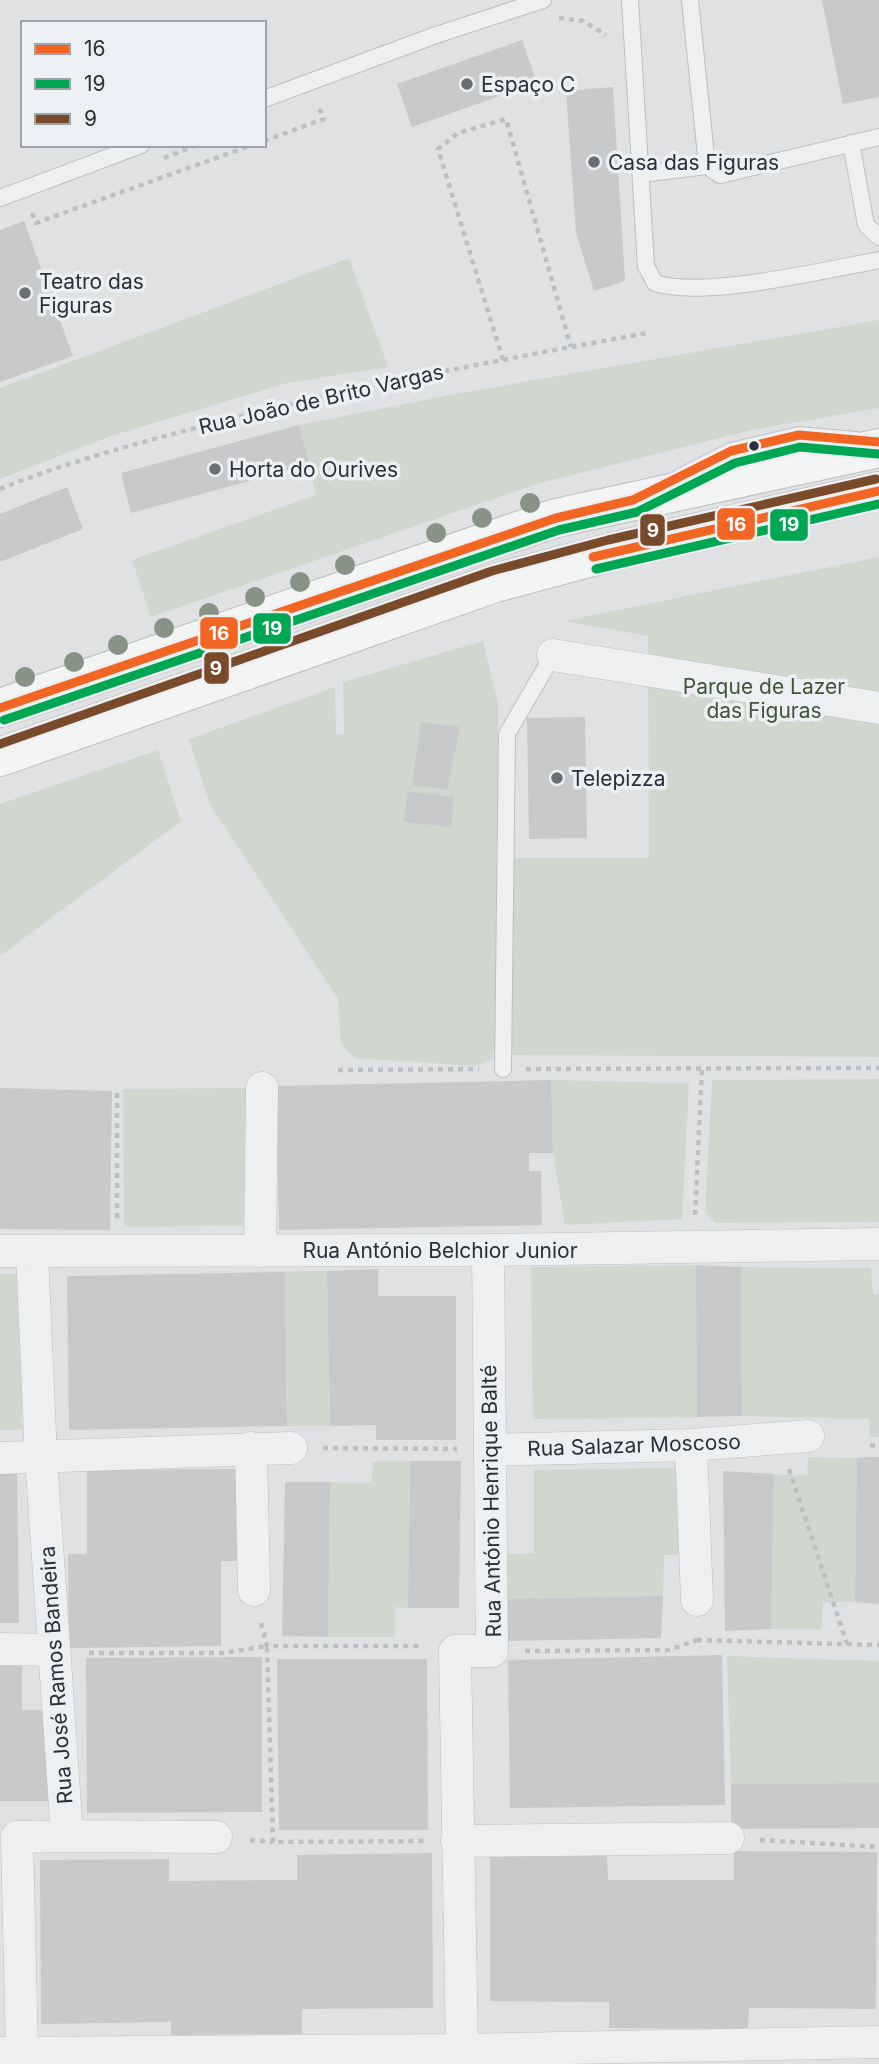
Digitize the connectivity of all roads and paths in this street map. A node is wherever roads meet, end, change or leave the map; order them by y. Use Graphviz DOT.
graph roads {
  1 [pos="544,0"];
  2 [pos="630,0"];
  3 [pos="690,0"];
  4 [pos="266,98"];
  5 [pos="317,102"];
  6 [pos="879,137"];
  7 [pos="266,140"];
  8 [pos="851,143"];
  9 [pos="136,147"];
  10 [pos="246,147"];
  11 [pos="707,166"];
  12 [pos="641,174"];
  13 [pos="0,198"];
  14 [pos="30,209"];
  15 [pos="879,237"];
  16 [pos="879,260"];
  17 [pos="648,333"];
  18 [pos="571,347"];
  19 [pos="503,360"];
  20 [pos="879,442"];
  21 [pos="879,449"];
  22 [pos="0,489"];
  23 [pos="879,491"];
  24 [pos="633,500"];
  25 [pos="553,655"];
  26 [pos="0,708"];
  27 [pos="879,708"];
  28 [pos="0,757"];
  29 [pos="879,1068"];
  30 [pos="503,1069"];
  31 [pos="702,1069"];
  32 [pos="338,1070"];
  33 [pos="262,1088"];
  34 [pos="117,1089"];
  35 [pos="879,1244"];
  36 [pos="693,1247"];
  37 [pos="488,1250"];
  38 [pos="0,1251"];
  39 [pos="32,1251"];
  40 [pos="117,1251"];
  41 [pos="260,1251"];
  42 [pos="793,1437"];
  43 [pos="691,1445"];
  44 [pos="870,1445"];
  45 [pos="879,1446"];
  46 [pos="251,1448"];
  47 [pos="291,1448"];
  48 [pos="490,1450"];
  49 [pos="41,1457"];
  50 [pos="0,1458"];
  51 [pos="254,1590"];
  52 [pos="696,1600"];
  53 [pos="697,1640"];
  54 [pos="847,1644"];
  55 [pos="879,1645"];
  56 [pos="267,1646"];
  57 [pos="0,1649"];
  58 [pos="54,1650"];
  59 [pos="455,1651"];
  60 [pos="492,1651"];
  61 [pos="67,1836"];
  62 [pos="216,1837"];
  63 [pos="728,1838"];
  64 [pos="457,1841"];
  65 [pos="879,1846"];
  66 [pos="879,2042"];
  67 [pos="461,2050"];
  68 [pos="11,2052"];
  1 -- 4 [label="lane"];
  2 -- 12 [label="lane"];
  3 -- 11 [label="lane"];
  5 -- 7 [label="path"];
  6 -- 8 [label="lane"];
  8 -- 11 [label="lane"];
  8 -- 15 [label="lane"];
  9 -- 13 [label="lane"];
  10 -- 14 [label="path"];
  11 -- 12 [label="lane"];
  12 -- 16 [label="lane"];
  17 -- 18 [label="path, Rua João de Brito Vargas"];
  18 -- 19 [label="path, Rua João de Brito Vargas"];
  18 -- 19 [label="path"];
  19 -- 22 [label="path, Rua João de Brito Vargas"];
  20 -- 24 [label="lane"];
  21 -- 24 [label="main road"];
  23 -- 28 [label="main road"];
  24 -- 26 [label="main road"];
  25 -- 27 [label="street"];
  25 -- 30 [label="lane"];
  29 -- 31 [label="path"];
  30 -- 31 [label="path"];
  30 -- 32 [label="path"];
  31 -- 36 [label="path"];
  33 -- 41 [label="street"];
  34 -- 40 [label="path"];
  35 -- 36 [label="street, Rua António Belchior Junior"];
  36 -- 37 [label="street, Rua António Belchior Junior"];
  37 -- 41 [label="street, Rua António Belchior Junior"];
  37 -- 48 [label="street, Rua António Henrique Balté"];
  38 -- 39 [label="street, Rua António Belchior Junior"];
  39 -- 40 [label="street, Rua António Belchior Junior"];
  39 -- 49 [label="street, Rua José Ramos Bandeira"];
  40 -- 41 [label="street, Rua António Belchior Junior"];
  42 -- 43 [label="street, Rua Salazar Moscoso"];
  42 -- 54 [label="path"];
  43 -- 48 [label="street, Rua Salazar Moscoso"];
  43 -- 52 [label="street"];
  44 -- 45 [label="path"];
  46 -- 47 [label="street"];
  46 -- 49 [label="street"];
  46 -- 51 [label="street"];
  47 -- 48 [label="path"];
  48 -- 60 [label="street, Rua António Henrique Balté"];
  49 -- 50 [label="street"];
  49 -- 58 [label="street, Rua José Ramos Bandeira"];
  51 -- 56 [label="path"];
  52 -- 53 [label="path"];
  53 -- 54 [label="path"];
  53 -- 60 [label="path"];
  54 -- 55 [label="path"];
  56 -- 58 [label="path"];
  56 -- 59 [label="path"];
  56 -- 64 [label="path"];
  57 -- 58 [label="street"];
  58 -- 61 [label="street, Rua José Ramos Bandeira"];
  59 -- 60 [label="street, Rua António Henrique Balté"];
  59 -- 64 [label="street, Rua António Henrique Balté"];
  61 -- 62 [label="street"];
  61 -- 68 [label="street, Rua José Ramos Bandeira"];
  63 -- 64 [label="street"];
  63 -- 65 [label="path"];
  64 -- 67 [label="street, Rua António Henrique Balté"];
  66 -- 67 [label="street"];
  67 -- 68 [label="street"];
}
